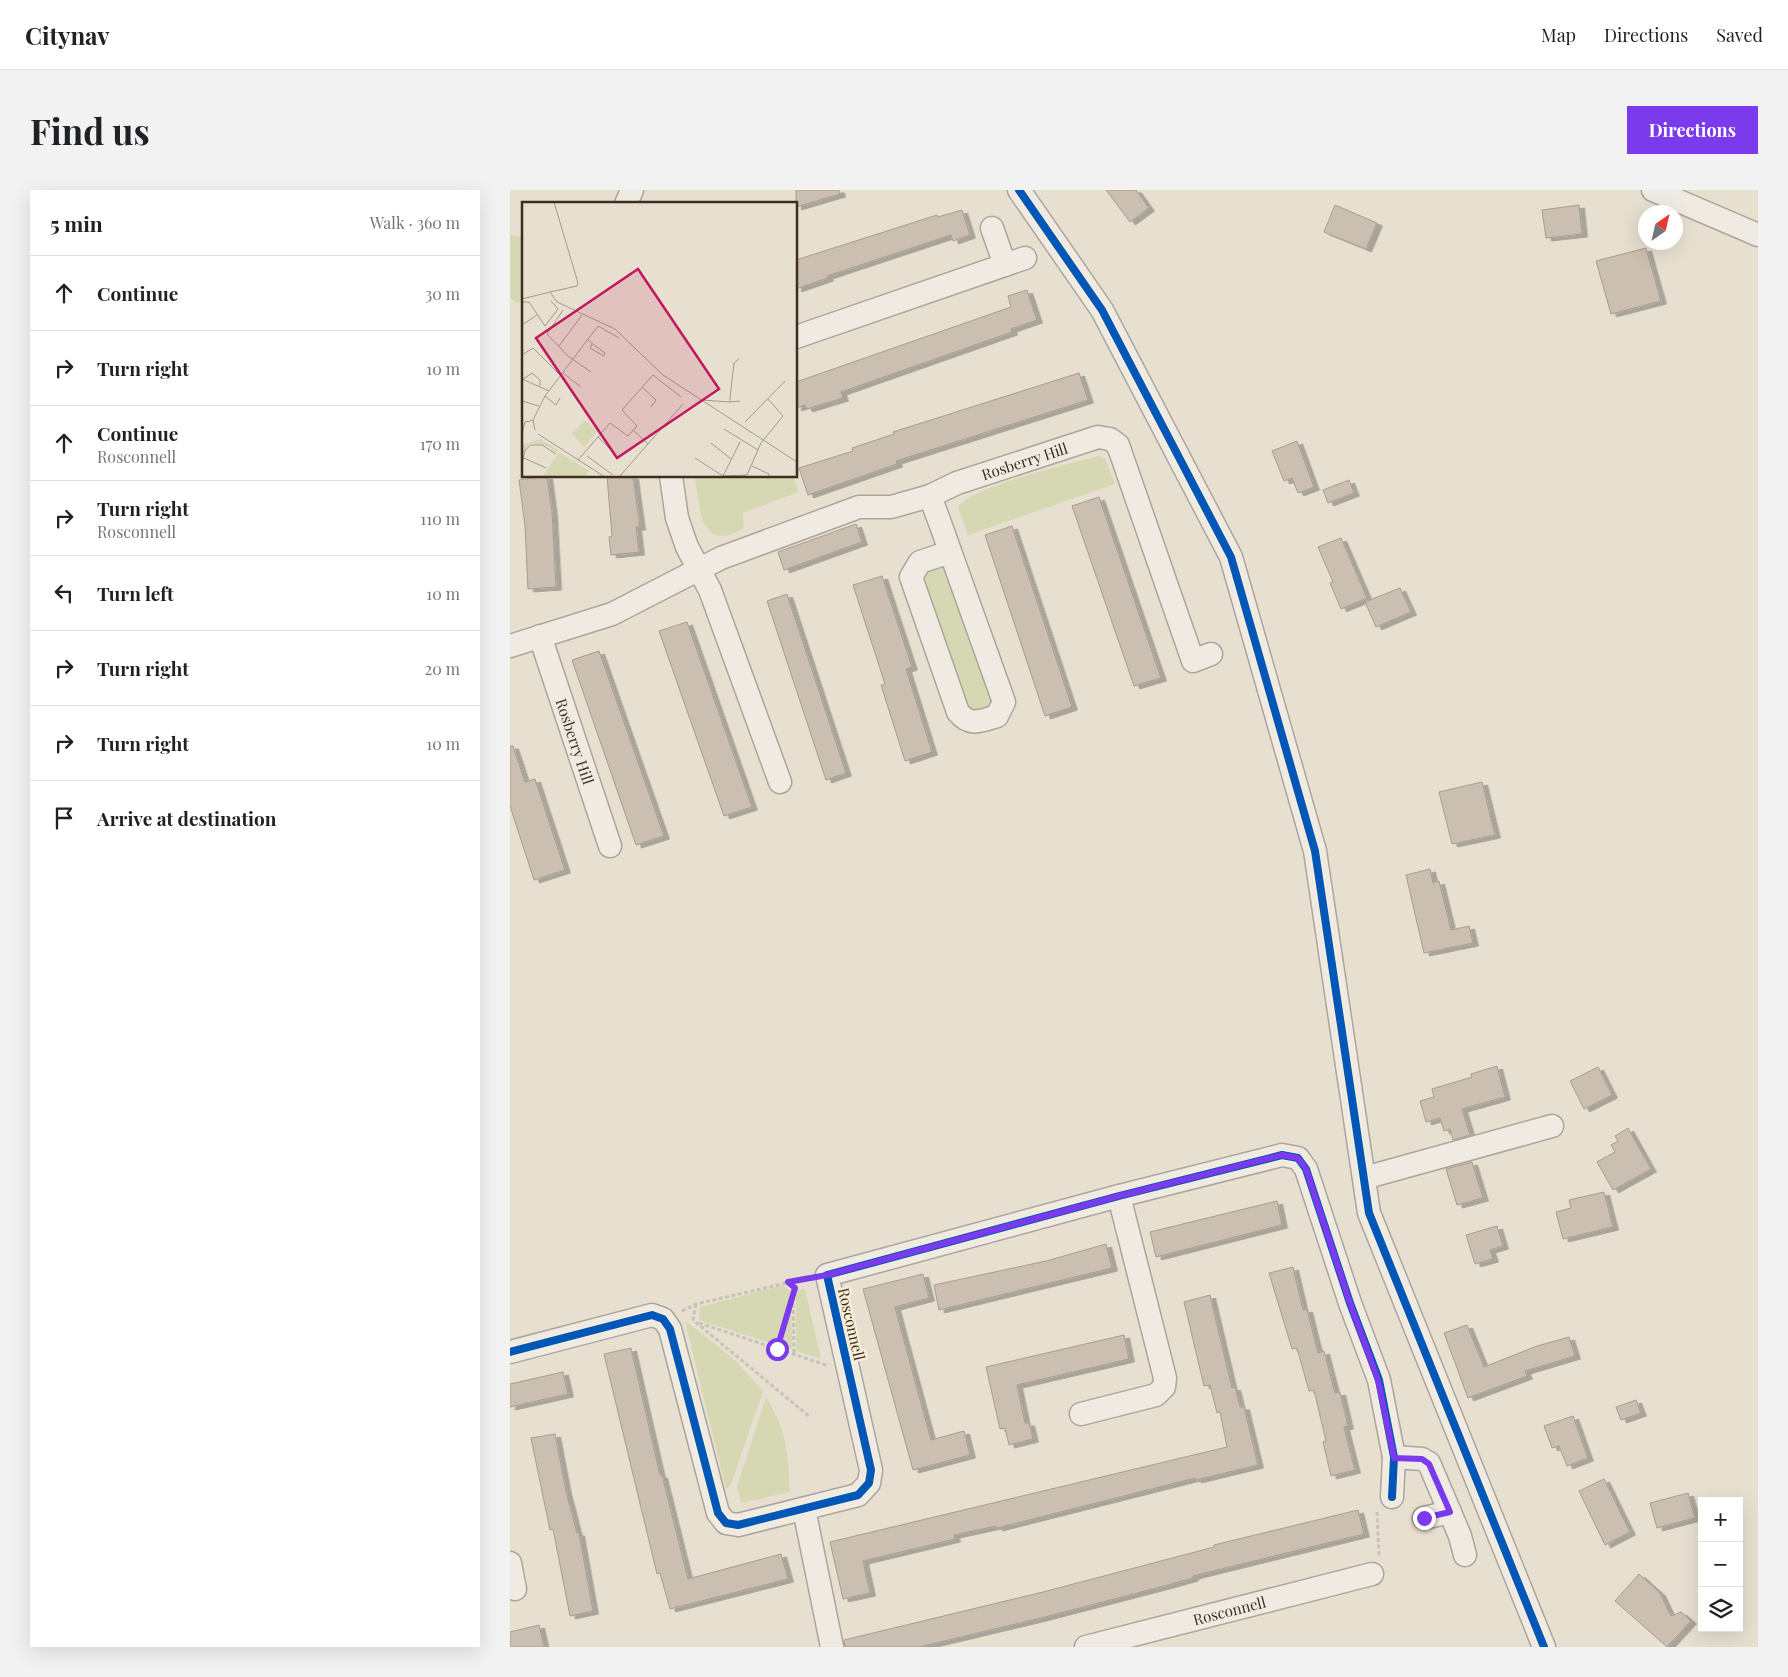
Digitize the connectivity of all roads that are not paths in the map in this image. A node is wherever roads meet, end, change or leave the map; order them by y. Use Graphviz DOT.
graph roads {
  1 [pos="632,190"];
  2 [pos="1019,190"];
  3 [pos="1653,190"];
  4 [pos="627,202"];
  5 [pos="992,228"];
  6 [pos="1758,235"];
  7 [pos="798,336"];
  8 [pos="671,478"];
  9 [pos="930,496"];
  10 [pos="950,552"];
  11 [pos="698,569"];
  12 [pos="540,636"];
  13 [pos="510,646"];
  14 [pos="1210,654"];
  15 [pos="780,782"];
  16 [pos="610,846"];
  17 [pos="1552,1126"];
  18 [pos="1364,1178"];
  19 [pos="1119,1196"];
  20 [pos="510,1352"];
  21 [pos="1082,1414"];
  22 [pos="1394,1458"];
  23 [pos="1392,1497"];
  24 [pos="804,1509"];
  25 [pos="1450,1512"];
  26 [pos="1424,1518"];
  27 [pos="1465,1555"];
  28 [pos="510,1563"];
  29 [pos="1372,1574"];
  30 [pos="515,1589"];
  31 [pos="1545,1645"];
  32 [pos="832,1647"];
  33 [pos="1086,1647"];
  1 -- 4 [label="street"];
  2 -- 18 [label="street"];
  3 -- 6 [label="street"];
  5 -- 7 [label="street"];
  8 -- 11 [label="street"];
  9 -- 10 [label="street"];
  9 -- 11 [label="street, Rosberry Hill"];
  9 -- 14 [label="street, Rosberry Hill"];
  10 -- 10 [label="street"];
  11 -- 12 [label="street, Rosberry Hill"];
  11 -- 15 [label="street"];
  12 -- 13 [label="street, Rosberry Hill"];
  12 -- 16 [label="street, Rosberry Hill"];
  17 -- 18 [label="street"];
  18 -- 31 [label="street"];
  19 -- 21 [label="street"];
  19 -- 22 [label="street, Rosconnell"];
  19 -- 24 [label="street, Rosconnell"];
  20 -- 24 [label="street, Rosconnell"];
  22 -- 23 [label="street, Rosconnell"];
  22 -- 25 [label="street"];
  24 -- 32 [label="street"];
  25 -- 26 [label="street"];
  25 -- 27 [label="street"];
  28 -- 30 [label="street"];
  29 -- 33 [label="street, Rosconnell"];
}
